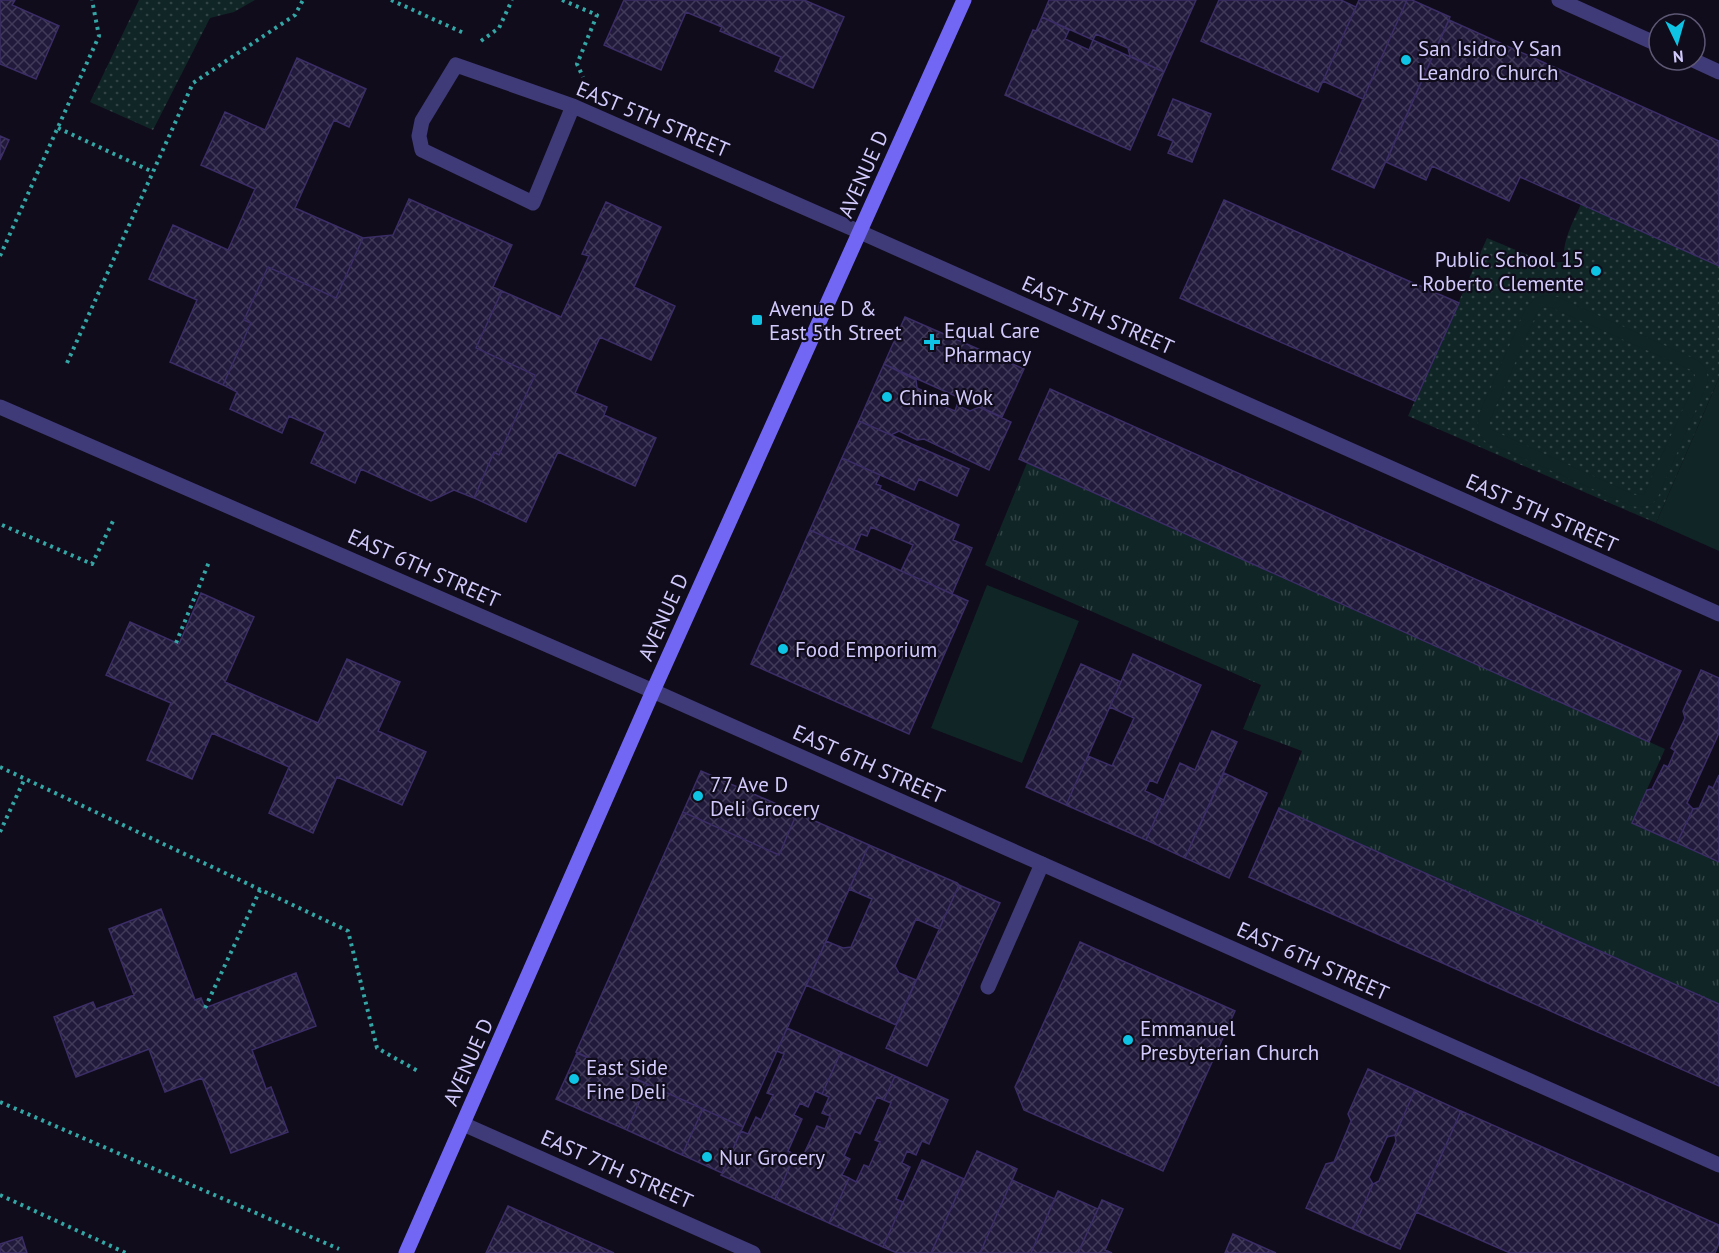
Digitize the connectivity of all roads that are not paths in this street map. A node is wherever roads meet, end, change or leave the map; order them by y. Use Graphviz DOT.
graph roads {
  1 [pos="964,0"];
  2 [pos="1559,0"];
  3 [pos="1647,40"];
  4 [pos="573,106"];
  5 [pos="860,232"];
  6 [pos="0,406"];
  7 [pos="1719,614"];
  8 [pos="653,691"];
  9 [pos="1042,864"];
  10 [pos="988,987"];
  11 [pos="463,1124"];
  12 [pos="1719,1165"];
  13 [pos="406,1253"];
  14 [pos="753,1253"];
  1 -- 5 [label="street, AVENUE D"];
  2 -- 3 [label="street"];
  4 -- 4 [label="street, EAST 5TH STREET"];
  4 -- 5 [label="street, EAST 5TH STREET"];
  5 -- 7 [label="street, EAST 5TH STREET"];
  5 -- 8 [label="street, AVENUE D"];
  6 -- 8 [label="street, EAST 6TH STREET"];
  8 -- 9 [label="street, EAST 6TH STREET"];
  8 -- 11 [label="street, AVENUE D"];
  9 -- 10 [label="street"];
  9 -- 12 [label="street, EAST 6TH STREET"];
  11 -- 13 [label="street, AVENUE D"];
  11 -- 14 [label="street, EAST 7TH STREET"];
}
